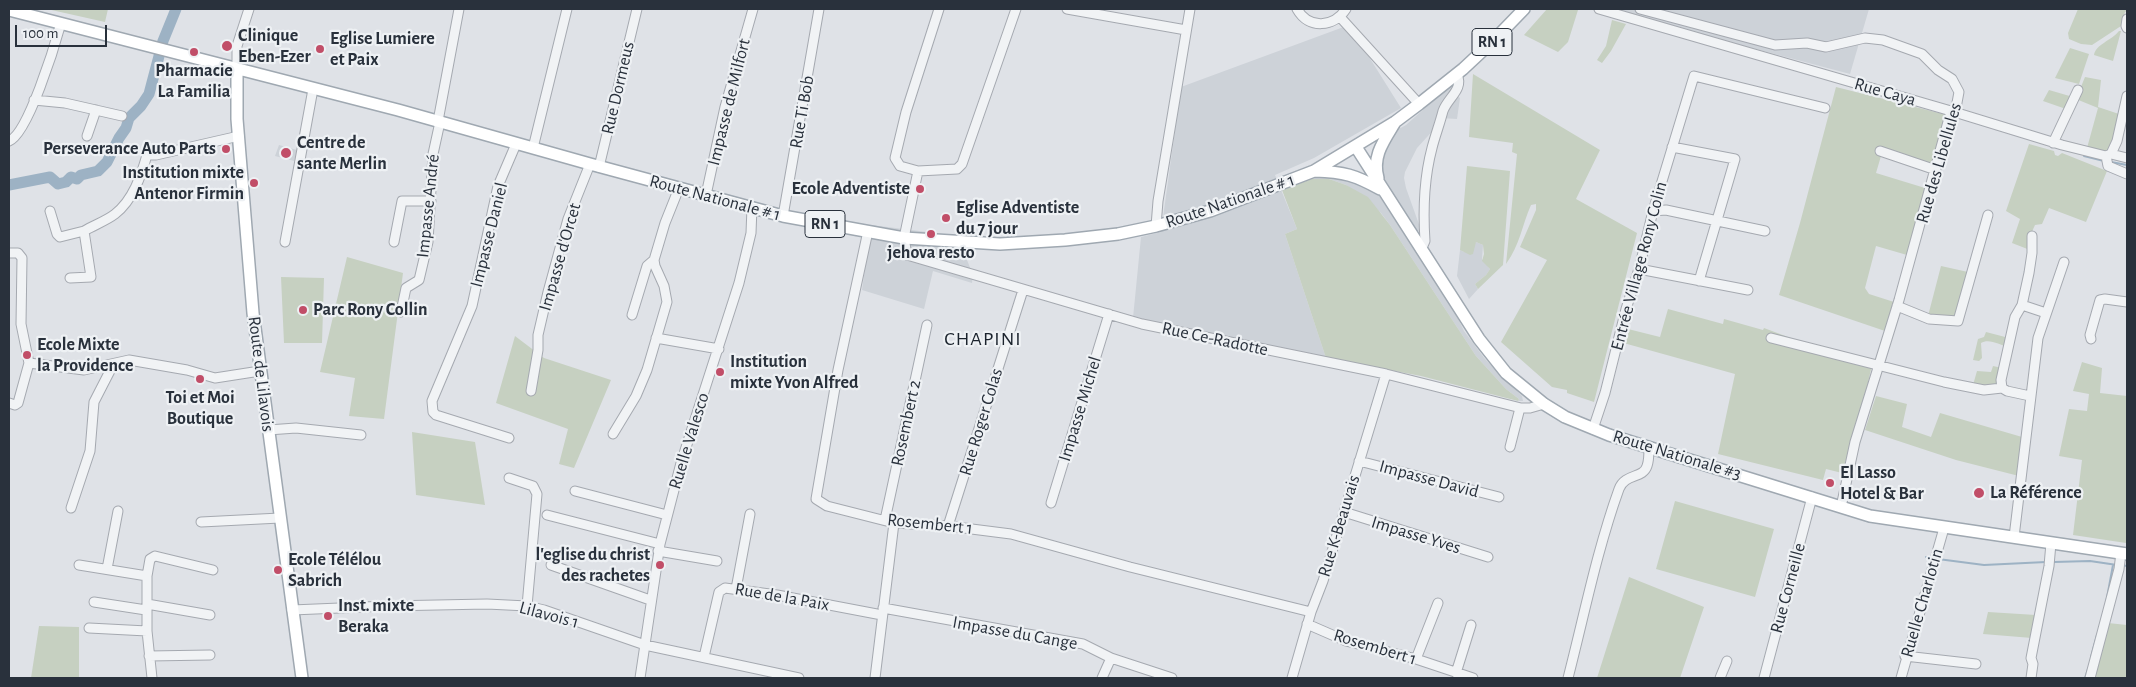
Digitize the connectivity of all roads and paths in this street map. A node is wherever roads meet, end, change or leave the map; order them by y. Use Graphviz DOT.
graph roads {
  1 [pos="250,9"];
  2 [pos="459,9"];
  3 [pos="567,9"];
  4 [pos="637,9"];
  5 [pos="753,9"];
  6 [pos="819,9"];
  7 [pos="939,9"];
  8 [pos="1016,9"];
  9 [pos="1067,9"];
  10 [pos="1190,9"];
  11 [pos="1297,9"];
  12 [pos="1524,9"];
  13 [pos="1600,9"];
  14 [pos="1640,9"];
  15 [pos="9,10"];
  16 [pos="1343,13"];
  17 [pos="2127,19"];
  18 [pos="61,23"];
  19 [pos="2127,28"];
  20 [pos="1186,30"];
  21 [pos="237,69"];
  22 [pos="1457,74"];
  23 [pos="313,89"];
  24 [pos="2078,90"];
  25 [pos="2127,96"];
  26 [pos="34,100"];
  27 [pos="1419,104"];
  28 [pos="1825,108"];
  29 [pos="96,110"];
  30 [pos="1952,111"];
  31 [pos="122,116"];
  32 [pos="439,122"];
  33 [pos="1395,122"];
  34 [pos="87,136"];
  35 [pos="239,136"];
  36 [pos="9,141"];
  37 [pos="2053,143"];
  38 [pos="516,144"];
  39 [pos="1356,147"];
  40 [pos="1672,147"];
  41 [pos="533,148"];
  42 [pos="1880,151"];
  43 [pos="2108,155"];
  44 [pos="2127,158"];
  45 [pos="594,166"];
  46 [pos="1936,170"];
  47 [pos="918,171"];
  48 [pos="1314,171"];
  49 [pos="2127,174"];
  50 [pos="679,188"];
  51 [pos="1382,190"];
  52 [pos="706,195"];
  53 [pos="431,201"];
  54 [pos="752,207"];
  55 [pos="50,211"];
  56 [pos="1653,211"];
  57 [pos="783,216"];
  58 [pos="1988,216"];
  59 [pos="1716,222"];
  60 [pos="1156,226"];
  61 [pos="84,231"];
  62 [pos="868,231"];
  63 [pos="1765,231"];
  64 [pos="2032,236"];
  65 [pos="904,238"];
  66 [pos="285,242"];
  67 [pos="394,242"];
  68 [pos="1421,250"];
  69 [pos="9,253"];
  70 [pos="654,260"];
  71 [pos="2064,262"];
  72 [pos="1639,269"];
  73 [pos="70,278"];
  74 [pos="1699,281"];
  75 [pos="1023,290"];
  76 [pos="1748,290"];
  77 [pos="2127,302"];
  78 [pos="2022,305"];
  79 [pos="1897,306"];
  80 [pos="401,312"];
  81 [pos="2046,313"];
  82 [pos="1109,314"];
  83 [pos="632,315"];
  84 [pos="927,325"];
  85 [pos="656,338"];
  86 [pos="1771,338"];
  87 [pos="2091,339"];
  88 [pos="719,348"];
  89 [pos="29,364"];
  90 [pos="113,365"];
  91 [pos="1878,365"];
  92 [pos="260,371"];
  93 [pos="1384,379"];
  94 [pos="2002,388"];
  95 [pos="531,391"];
  96 [pos="2030,396"];
  97 [pos="9,403"];
  98 [pos="1544,404"];
  99 [pos="1520,408"];
  100 [pos="1593,429"];
  101 [pos="268,430"];
  102 [pos="613,434"];
  103 [pos="361,435"];
  104 [pos="509,438"];
  105 [pos="1510,447"];
  106 [pos="1650,447"];
  107 [pos="1359,461"];
  108 [pos="509,478"];
  109 [pos="575,491"];
  110 [pos="1812,497"];
  111 [pos="1500,498"];
  112 [pos="1051,503"];
  113 [pos="1841,506"];
  114 [pos="71,508"];
  115 [pos="118,511"];
  116 [pos="1344,512"];
  117 [pos="750,514"];
  118 [pos="547,515"];
  119 [pos="667,516"];
  120 [pos="280,518"];
  121 [pos="201,522"];
  122 [pos="890,522"];
  123 [pos="948,526"];
  124 [pos="1944,528"];
  125 [pos="2014,537"];
  126 [pos="2052,543"];
  127 [pos="659,548"];
  128 [pos="1488,557"];
  129 [pos="718,560"];
  130 [pos="2122,560"];
  131 [pos="551,564"];
  132 [pos="79,565"];
  133 [pos="107,569"];
  134 [pos="213,570"];
  135 [pos="147,576"];
  136 [pos="736,589"];
  137 [pos="650,600"];
  138 [pos="94,602"];
  139 [pos="1438,604"];
  140 [pos="527,606"];
  141 [pos="147,607"];
  142 [pos="292,610"];
  143 [pos="883,612"];
  144 [pos="1311,612"];
  145 [pos="210,615"];
  146 [pos="1307,624"];
  147 [pos="1471,625"];
  148 [pos="89,628"];
  149 [pos="147,631"];
  150 [pos="645,645"];
  151 [pos="210,655"];
  152 [pos="149,656"];
  153 [pos="1905,656"];
  154 [pos="704,657"];
  155 [pos="1111,658"];
  156 [pos="1416,659"];
  157 [pos="1727,661"];
  158 [pos="1976,664"];
  159 [pos="1456,673"];
  160 [pos="152,678"];
  161 [pos="302,678"];
  162 [pos="640,678"];
  163 [pos="795,678"];
  164 [pos="875,678"];
  165 [pos="1102,678"];
  166 [pos="1172,678"];
  167 [pos="1292,678"];
  168 [pos="1473,678"];
  169 [pos="1568,678"];
  170 [pos="1720,678"];
  171 [pos="1764,678"];
  172 [pos="1901,678"];
  173 [pos="2032,678"];
  174 [pos="2090,678"];
  1 -- 21 [label="street"];
  2 -- 32 [label="street, Impasse André"];
  3 -- 41 [label="street"];
  4 -- 45 [label="street, Rue Dormeus"];
  5 -- 52 [label="street, Impasse de Milfort"];
  6 -- 57 [label="street, Rue Ti Bob"];
  7 -- 47 [label="street"];
  8 -- 47 [label="street"];
  9 -- 20 [label="street"];
  10 -- 20 [label="street"];
  11 -- 16 [label="street"];
  12 -- 22 [label="main road, Route Nationale # 1 / RN 1"];
  13 -- 30 [label="street, Rue Caya"];
  14 -- 30 [label="street, Rue des Libellules"];
  15 -- 18 [label="main road, Route Nationale # 1 / RN 1"];
  16 -- 27 [label="street"];
  17 -- 19 [label="street"];
  18 -- 21 [label="main road, Route Nationale # 1 / RN 1"];
  18 -- 26 [label="street"];
  20 -- 60 [label="street"];
  21 -- 23 [label="main road, Route Nationale # 1 / RN 1"];
  21 -- 35 [label="main road, Route de Lilavois"];
  22 -- 27 [label="main road, Route Nationale # 1 / RN 1"];
  22 -- 68 [label="street"];
  23 -- 32 [label="main road, Route Nationale # 1 / RN 1"];
  23 -- 66 [label="street"];
  24 -- 37 [label="street"];
  25 -- 43 [label="street"];
  26 -- 29 [label="street"];
  26 -- 36 [label="street"];
  27 -- 33 [label="main road, Route Nationale # 1 / RN 1"];
  28 -- 40 [label="street, Entrée Village Rony Colin"];
  29 -- 31 [label="street"];
  29 -- 34 [label="street"];
  30 -- 37 [label="street, Rue Caya"];
  30 -- 46 [label="street, Rue des Libellules"];
  32 -- 38 [label="main road, Route Nationale # 1 / RN 1"];
  32 -- 53 [label="street, Impasse André"];
  33 -- 39 [label="main road, Route Nationale # 1 / RN 1"];
  33 -- 51 [label="main road"];
  35 -- 61 [label="street"];
  35 -- 92 [label="main road, Route de Lilavois"];
  37 -- 43 [label="street, Rue Caya"];
  38 -- 41 [label="main road, Route Nationale # 1 / RN 1"];
  38 -- 104 [label="street, Impasse Daniel"];
  39 -- 48 [label="main road, Route Nationale # 1 / RN 1"];
  39 -- 51 [label="main road, Route Nationale #3"];
  40 -- 56 [label="street, Entrée Village Rony Colin"];
  40 -- 59 [label="street"];
  41 -- 45 [label="main road, Route Nationale # 1 / RN 1"];
  42 -- 46 [label="street"];
  43 -- 44 [label="street, Rue Caya"];
  43 -- 49 [label="street"];
  45 -- 50 [label="main road, Route Nationale # 1 / RN 1"];
  45 -- 95 [label="street, Impasse d'Orcet"];
  46 -- 79 [label="street, Rue des Libellules"];
  47 -- 65 [label="street"];
  48 -- 51 [label="main road"];
  48 -- 60 [label="main road, Route Nationale # 1 / RN 1"];
  50 -- 52 [label="main road, Route Nationale # 1 / RN 1"];
  50 -- 70 [label="street"];
  51 -- 68 [label="main road, Route Nationale #3"];
  52 -- 54 [label="main road, Route Nationale # 1 / RN 1"];
  53 -- 67 [label="street"];
  53 -- 80 [label="street, Impasse André"];
  54 -- 57 [label="main road, Route Nationale # 1 / RN 1"];
  54 -- 88 [label="street, Ruelle Valesco"];
  55 -- 61 [label="street"];
  56 -- 59 [label="street"];
  56 -- 72 [label="street, Entrée Village Rony Colin"];
  57 -- 62 [label="main road, Route Nationale # 1 / RN 1"];
  58 -- 79 [label="street"];
  59 -- 63 [label="street"];
  59 -- 74 [label="street"];
  60 -- 65 [label="main road, Route Nationale # 1 / RN 1"];
  61 -- 73 [label="street"];
  62 -- 65 [label="main road, Route Nationale # 1 / RN 1"];
  62 -- 122 [label="street, Rosembert 1"];
  64 -- 78 [label="street"];
  65 -- 75 [label="street, Rue Ce-Radotte"];
  68 -- 98 [label="main road, Route Nationale #3"];
  69 -- 89 [label="street"];
  70 -- 83 [label="street"];
  70 -- 85 [label="street"];
  71 -- 81 [label="street"];
  72 -- 74 [label="street"];
  72 -- 100 [label="street, Entrée Village Rony Colin"];
  74 -- 76 [label="street"];
  75 -- 82 [label="street, Rue Ce-Radotte"];
  75 -- 123 [label="street, Rue Roger Colas"];
  77 -- 87 [label="street"];
  78 -- 81 [label="street"];
  78 -- 94 [label="street"];
  79 -- 91 [label="street, Rue des Libellules"];
  81 -- 96 [label="street"];
  82 -- 93 [label="street, Rue Ce-Radotte"];
  82 -- 112 [label="street, Impasse Michel"];
  84 -- 122 [label="street, Rosembert 2"];
  85 -- 88 [label="street"];
  85 -- 102 [label="street"];
  86 -- 91 [label="street"];
  88 -- 119 [label="street, Ruelle Valesco"];
  89 -- 90 [label="street"];
  89 -- 97 [label="street"];
  90 -- 92 [label="street"];
  90 -- 114 [label="street"];
  91 -- 94 [label="street"];
  91 -- 113 [label="street, Rue des Libellules"];
  92 -- 101 [label="main road, Route de Lilavois"];
  93 -- 99 [label="street, Rue Ce-Radotte"];
  93 -- 107 [label="street, Rue K-Beauvais"];
  94 -- 96 [label="street"];
  96 -- 125 [label="street"];
  98 -- 99 [label="street, Rue Ce-Radotte"];
  98 -- 100 [label="main road, Route Nationale #3"];
  99 -- 105 [label="street"];
  100 -- 106 [label="main road, Route Nationale #3"];
  101 -- 103 [label="street"];
  101 -- 120 [label="main road, Route de Lilavois"];
  106 -- 110 [label="main road, Route Nationale #3"];
  106 -- 169 [label="street"];
  107 -- 111 [label="street, Impasse David"];
  107 -- 116 [label="street, Rue K-Beauvais"];
  108 -- 140 [label="street"];
  109 -- 119 [label="street"];
  110 -- 113 [label="main road, Route Nationale #3"];
  110 -- 171 [label="street, Rue Corneille"];
  113 -- 124 [label="main road, Route Nationale #3"];
  115 -- 133 [label="street"];
  116 -- 128 [label="street, Impasse Yves"];
  116 -- 144 [label="street, Rue K-Beauvais"];
  117 -- 136 [label="street"];
  118 -- 127 [label="street"];
  119 -- 127 [label="street, Ruelle Valesco"];
  120 -- 121 [label="street"];
  120 -- 142 [label="main road, Route de Lilavois"];
  122 -- 123 [label="street, Rosembert 1"];
  122 -- 143 [label="street, Rosembert 2"];
  123 -- 144 [label="street, Rosembert 1"];
  124 -- 125 [label="main road, Route Nationale #3"];
  124 -- 153 [label="street, Ruelle Charlotin"];
  125 -- 126 [label="main road, Route Nationale #3"];
  126 -- 130 [label="main road, Route Nationale #3"];
  126 -- 173 [label="street"];
  127 -- 129 [label="street"];
  127 -- 137 [label="street, Ruelle Valesco"];
  130 -- 174 [label="street"];
  131 -- 137 [label="street"];
  132 -- 133 [label="street"];
  133 -- 135 [label="street"];
  134 -- 135 [label="street"];
  135 -- 141 [label="street"];
  136 -- 143 [label="street, Rue de la Paix"];
  136 -- 154 [label="street, Rue de la Paix"];
  137 -- 150 [label="street, Ruelle Valesco"];
  138 -- 141 [label="street"];
  139 -- 156 [label="street"];
  140 -- 142 [label="street, Lilavois 1"];
  140 -- 150 [label="street, Lilavois 1"];
  141 -- 145 [label="street"];
  141 -- 149 [label="street"];
  142 -- 161 [label="main road, Route de Lilavois"];
  143 -- 155 [label="street, Impasse du Cange"];
  143 -- 164 [label="street, Rosembert 2"];
  144 -- 146 [label="street, Rue K-Beauvais"];
  146 -- 156 [label="street, Rosembert 1"];
  146 -- 167 [label="street, Rue K-Beauvais"];
  147 -- 159 [label="street"];
  148 -- 149 [label="street"];
  149 -- 152 [label="street"];
  150 -- 154 [label="street, Lilavois 1"];
  150 -- 162 [label="street, Ruelle Valesco"];
  151 -- 152 [label="street"];
  152 -- 160 [label="street"];
  153 -- 158 [label="street"];
  153 -- 172 [label="street, Ruelle Charlotin"];
  154 -- 163 [label="street, Lilavois 1"];
  155 -- 165 [label="street"];
  155 -- 166 [label="street, Impasse du Cange"];
  156 -- 159 [label="street, Rosembert 1"];
  157 -- 170 [label="street"];
  159 -- 168 [label="street, Rosembert 1"];
}
